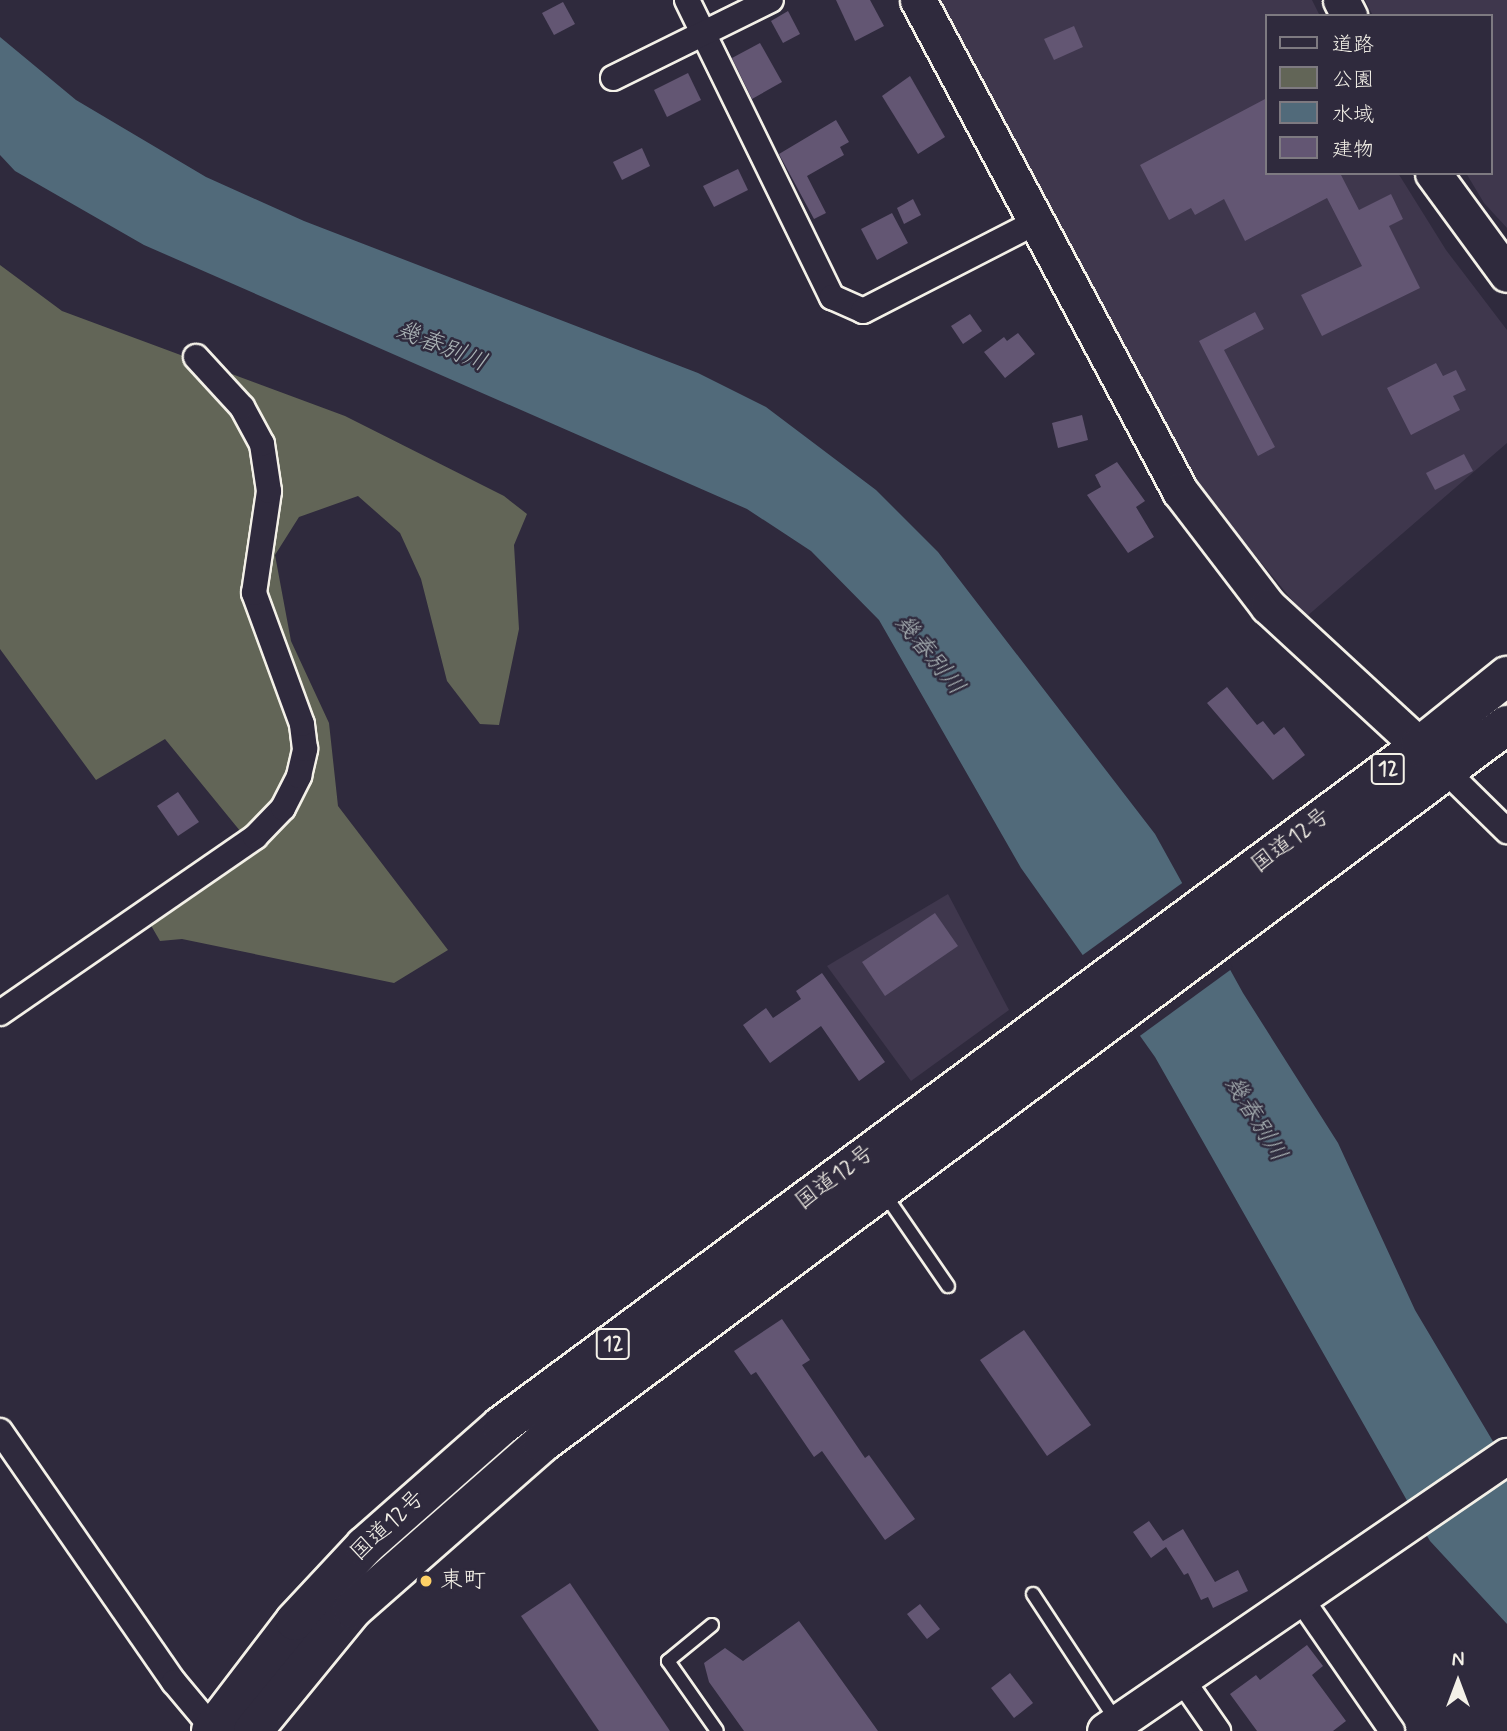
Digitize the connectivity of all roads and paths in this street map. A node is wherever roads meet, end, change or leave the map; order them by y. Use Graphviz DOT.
graph roads {
  1 [pos="687,0"];
  2 [pos="771,0"];
  3 [pos="918,0"];
  4 [pos="705,32"];
  5 [pos="613,78"];
  6 [pos="1434,175"];
  7 [pos="1034,223"];
  8 [pos="1507,274"];
  9 [pos="197,356"];
  10 [pos="1507,676"];
  11 [pos="1507,725"];
  12 [pos="1433,758"];
  13 [pos="1507,831"];
  14 [pos="1278,873"];
  15 [pos="0,1013"];
  16 [pos="882,1190"];
  17 [pos="948,1286"];
  18 [pos="0,1431"];
  19 [pos="1507,1456"];
  20 [pos="1033,1594"];
  21 [pos="1299,1596"];
  22 [pos="712,1625"];
  23 [pos="1181,1678"];
  24 [pos="1111,1726"];
  25 [pos="213,1730"];
  26 [pos="253,1731"];
  27 [pos="717,1731"];
  28 [pos="1218,1731"];
  29 [pos="1392,1731"];
  1 -- 4 [label="street"];
  2 -- 4 [label="street"];
  3 -- 7 [label="street"];
  4 -- 5 [label="street"];
  4 -- 7 [label="street"];
  6 -- 8 [label="street"];
  7 -- 12 [label="street"];
  9 -- 15 [label="street"];
  10 -- 12 [label="highway, 国道12号 / 12"];
  11 -- 12 [label="highway, 国道12号 / 12"];
  12 -- 13 [label="street"];
  12 -- 14 [label="highway, 国道12号 / 12"];
  14 -- 16 [label="highway, 国道12号 / 12"];
  14 -- 25 [label="highway, 国道12号 / 12"];
  16 -- 17 [label="lane"];
  16 -- 26 [label="highway, 国道12号 / 12"];
  18 -- 25 [label="street"];
  19 -- 21 [label="street"];
  20 -- 24 [label="lane"];
  21 -- 23 [label="street"];
  21 -- 29 [label="street"];
  22 -- 27 [label="lane"];
  23 -- 24 [label="street"];
  23 -- 28 [label="street"];
}
